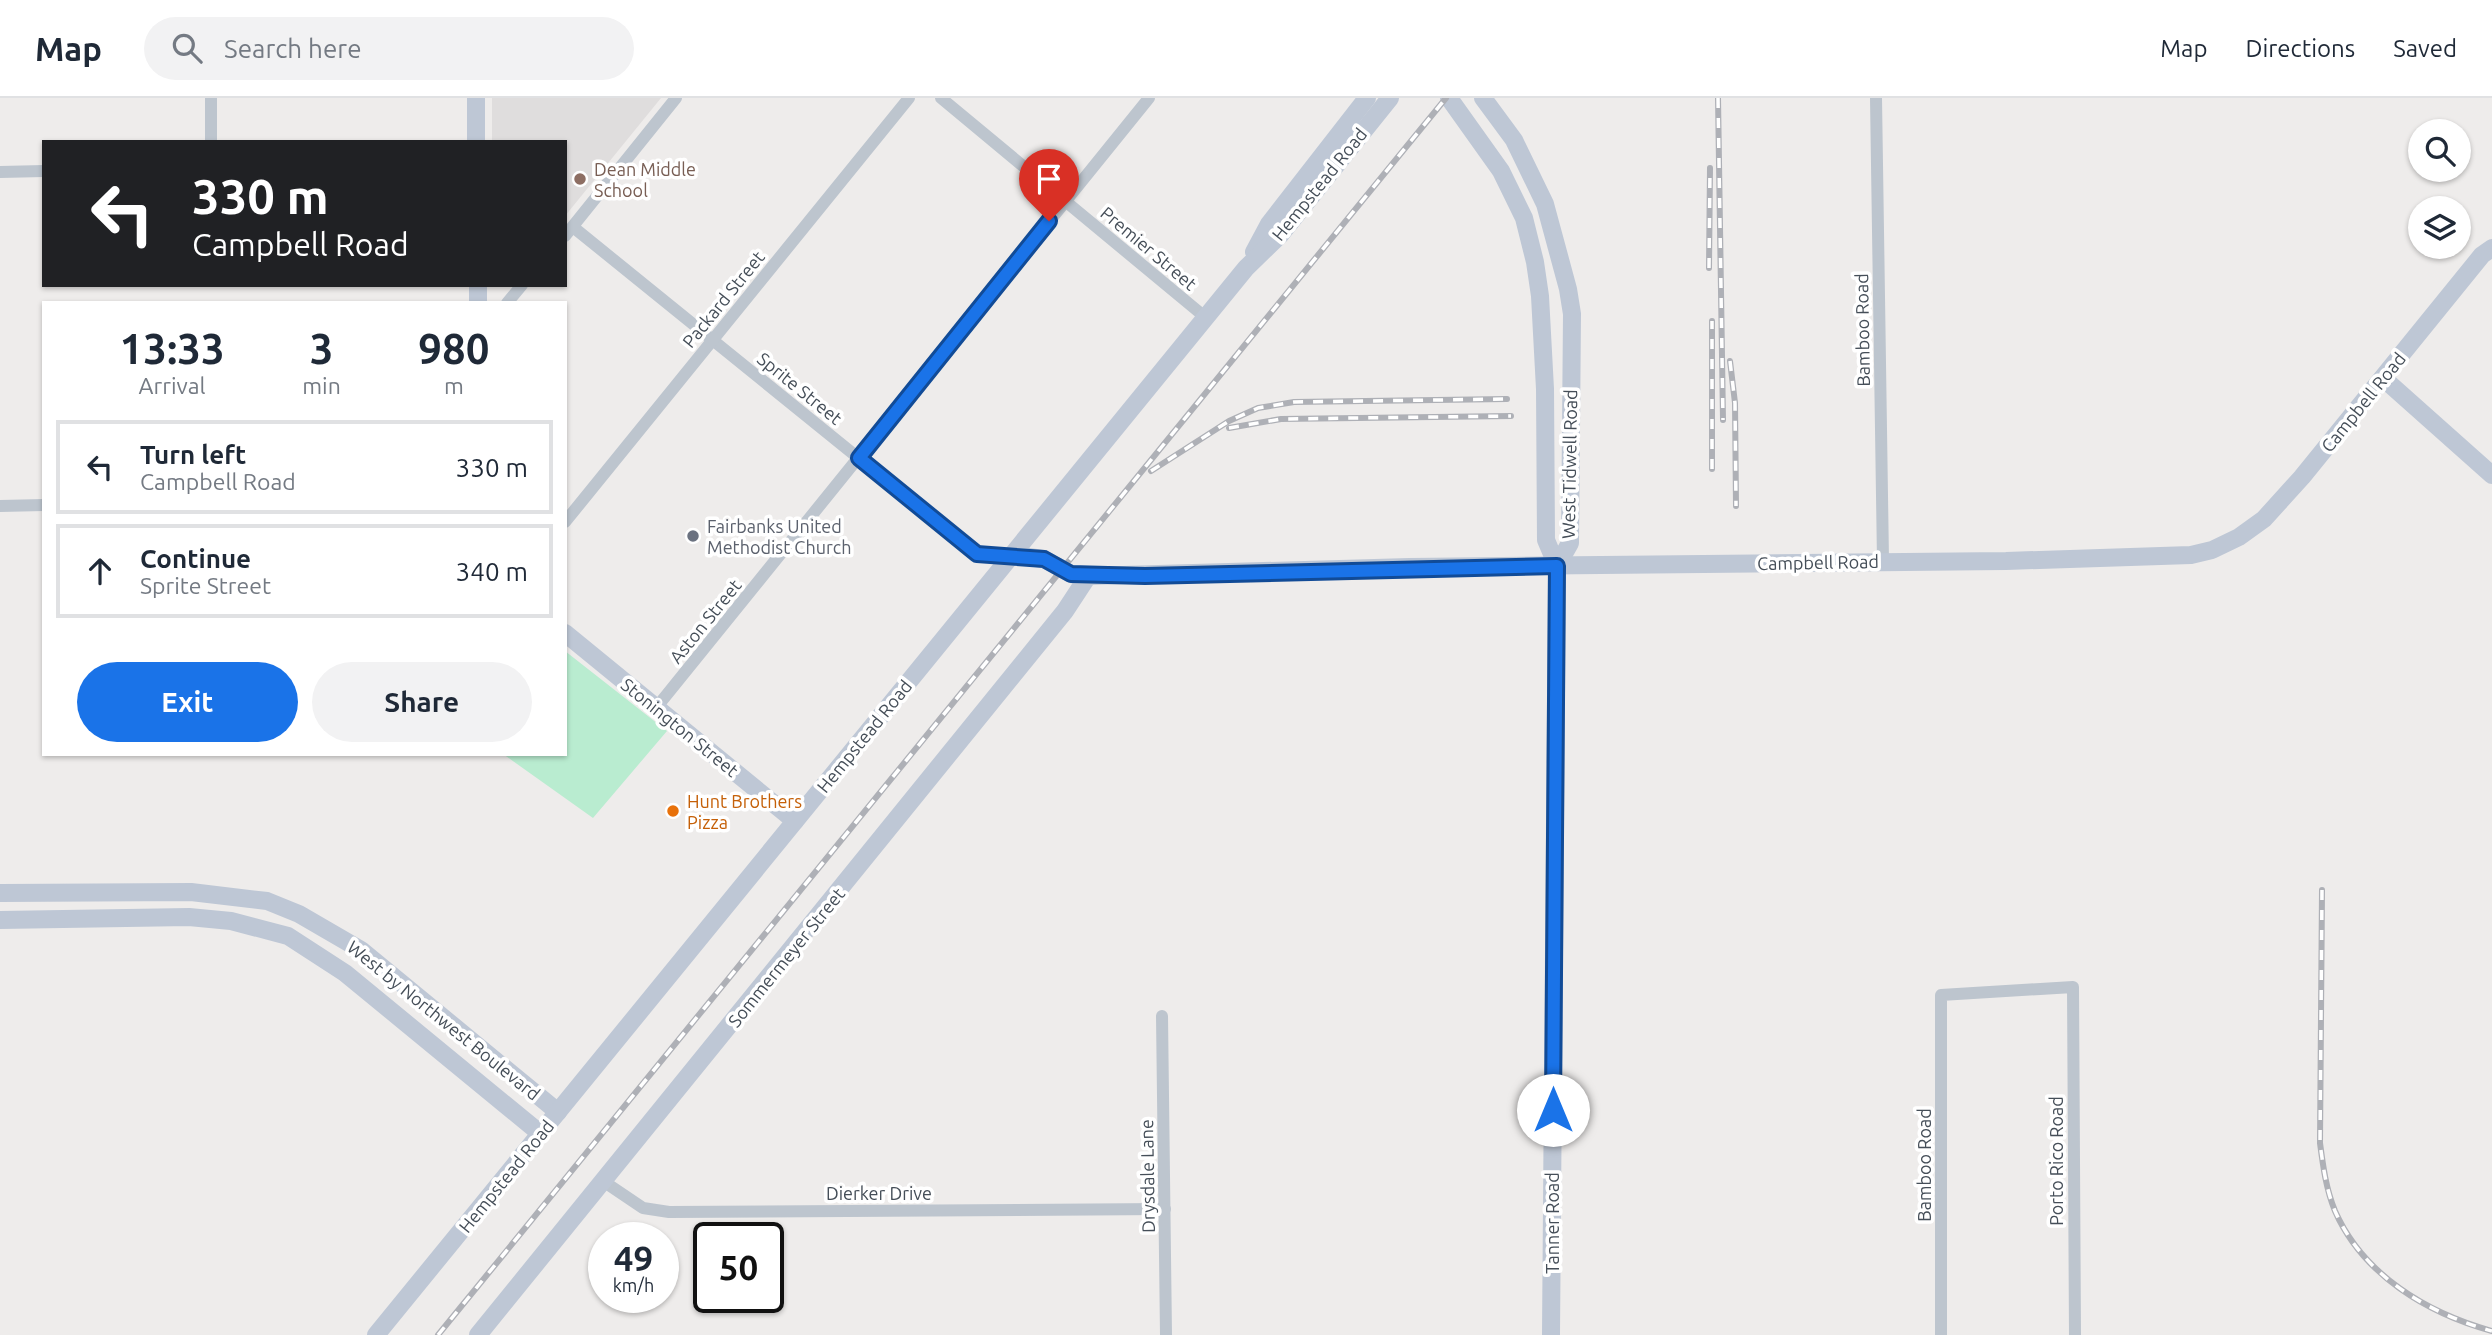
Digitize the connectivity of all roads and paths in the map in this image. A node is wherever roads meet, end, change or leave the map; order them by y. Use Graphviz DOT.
graph roads {
  1 [pos="211,98"];
  2 [pos="475,98"];
  3 [pos="676,98"];
  4 [pos="909,98"];
  5 [pos="940,98"];
  6 [pos="1149,98"];
  7 [pos="1367,98"];
  8 [pos="1390,98"];
  9 [pos="1450,98"];
  10 [pos="1483,98"];
  11 [pos="1876,98"];
  12 [pos="211,140"];
  13 [pos="476,140"];
  14 [pos="42,171"];
  15 [pos="0,172"];
  16 [pos="1309,186"];
  17 [pos="1065,201"];
  18 [pos="569,231"];
  19 [pos="2492,248"];
  20 [pos="520,287"];
  21 [pos="509,301"];
  22 [pos="1205,317"];
  23 [pos="714,339"];
  24 [pos="2383,378"];
  25 [pos="1572,388"];
  26 [pos="1545,389"];
  27 [pos="859,458"];
  28 [pos="2492,475"];
  29 [pos="42,505"];
  30 [pos="0,506"];
  31 [pos="567,520"];
  32 [pos="1013,555"];
  33 [pos="1883,561"];
  34 [pos="1557,566"];
  35 [pos="1088,576"];
  36 [pos="567,635"];
  37 [pos="656,708"];
  38 [pos="795,821"];
  39 [pos="120,891"];
  40 [pos="0,893"];
  41 [pos="234,895"];
  42 [pos="114,918"];
  43 [pos="0,920"];
  44 [pos="231,921"];
  45 [pos="381,967"];
  46 [pos="366,989"];
  47 [pos="1941,995"];
  48 [pos="1162,1016"];
  49 [pos="558,1112"];
  50 [pos="541,1134"];
  51 [pos="603,1181"];
  52 [pos="1164,1209"];
  53 [pos="376,1335"];
  54 [pos="478,1335"];
  55 [pos="1166,1335"];
  56 [pos="1551,1335"];
  57 [pos="1941,1335"];
  58 [pos="2075,1335"];
  1 -- 12 [label="street"];
  2 -- 13 [label="street"];
  3 -- 18 [label="street"];
  4 -- 23 [label="street, Packard Street"];
  5 -- 17 [label="street, Premier Street"];
  6 -- 17 [label="street, Aston Street"];
  7 -- 16 [label="street, Hempstead Road"];
  8 -- 16 [label="street, Hempstead Road"];
  9 -- 26 [label="street, West Tidwell Road"];
  10 -- 25 [label="street, West Tidwell Road"];
  11 -- 33 [label="street, Bamboo Road"];
  14 -- 15 [label="street"];
  16 -- 22 [label="street, Hempstead Road"];
  17 -- 22 [label="street, Premier Street"];
  17 -- 27 [label="street, Aston Street"];
  18 -- 23 [label="street, Sprite Street"];
  19 -- 24 [label="street, Campbell Road"];
  20 -- 21 [label="street"];
  22 -- 32 [label="street, Hempstead Road"];
  23 -- 27 [label="street, Sprite Street"];
  23 -- 31 [label="street, Packard Street"];
  24 -- 28 [label="street"];
  24 -- 33 [label="street, Campbell Road"];
  25 -- 26 [label="street"];
  25 -- 34 [label="street, West Tidwell Road"];
  26 -- 34 [label="street, West Tidwell Road"];
  27 -- 32 [label="street, Sprite Street"];
  27 -- 37 [label="street, Aston Street"];
  29 -- 30 [label="street"];
  32 -- 35 [label="street, Campbell Road"];
  32 -- 38 [label="street, Hempstead Road"];
  33 -- 34 [label="street, Campbell Road"];
  34 -- 35 [label="street, Campbell Road"];
  34 -- 56 [label="street, Tanner Road"];
  35 -- 51 [label="street, Sommermeyer Street"];
  36 -- 37 [label="street, Stonington Street"];
  37 -- 38 [label="street, Stonington Street"];
  38 -- 49 [label="street, Hempstead Road"];
  39 -- 40 [label="street, West by Northwest Boulevard"];
  39 -- 41 [label="street, West by Northwest Boulevard"];
  39 -- 42 [label="street"];
  41 -- 44 [label="street"];
  41 -- 45 [label="street, West by Northwest Boulevard"];
  42 -- 43 [label="street, West by Northwest Boulevard"];
  42 -- 44 [label="street, West by Northwest Boulevard"];
  44 -- 46 [label="street, West by Northwest Boulevard"];
  45 -- 46 [label="street"];
  45 -- 49 [label="street, West by Northwest Boulevard"];
  46 -- 50 [label="street, West by Northwest Boulevard"];
  47 -- 57 [label="street, Bamboo Road"];
  47 -- 58 [label="street, Porto Rico Road"];
  48 -- 52 [label="street, Drysdale Lane"];
  49 -- 50 [label="street, Hempstead Road"];
  50 -- 53 [label="street, Hempstead Road"];
  51 -- 52 [label="street, Dierker Drive"];
  51 -- 54 [label="street, Sommermeyer Street"];
  52 -- 55 [label="street, Drysdale Lane"];
}
